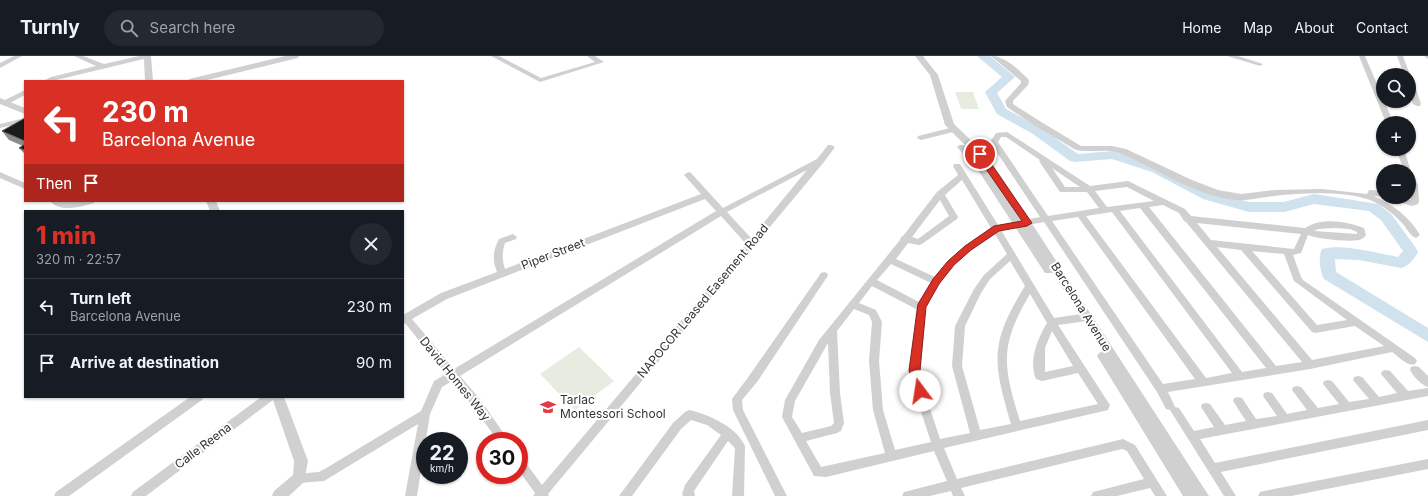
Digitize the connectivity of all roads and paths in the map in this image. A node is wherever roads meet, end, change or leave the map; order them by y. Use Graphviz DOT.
graph roads {
  1 [pos="19,56"];
  2 [pos="77,56"];
  3 [pos="148,56"];
  4 [pos="295,56"];
  5 [pos="494,56"];
  6 [pos="590,56"];
  7 [pos="919,56"];
  8 [pos="994,56"];
  9 [pos="1230,56"];
  10 [pos="1362,56"];
  11 [pos="1400,56"];
  12 [pos="1260,64"];
  13 [pos="0,66"];
  14 [pos="103,66"];
  15 [pos="1404,68"];
  16 [pos="49,80"];
  17 [pos="149,80"];
  18 [pos="196,80"];
  19 [pos="24,92"];
  20 [pos="2,101"];
  21 [pos="1416,101"];
  22 [pos="1417,104"];
  23 [pos="24,111"];
  24 [pos="1387,116"];
  25 [pos="24,120"];
  26 [pos="0,126"];
  27 [pos="951,128"];
  28 [pos="921,138"];
  29 [pos="831,147"];
  30 [pos="1042,158"];
  31 [pos="821,160"];
  32 [pos="957,166"];
  33 [pos="0,175"];
  34 [pos="688,175"];
  35 [pos="963,175"];
  36 [pos="24,186"];
  37 [pos="1089,190"];
  38 [pos="1376,193"];
  39 [pos="940,194"];
  40 [pos="707,196"];
  41 [pos="1369,197"];
  42 [pos="56,202"];
  43 [pos="87,202"];
  44 [pos="1165,202"];
  45 [pos="1143,206"];
  46 [pos="1110,209"];
  47 [pos="721,212"];
  48 [pos="1081,215"];
  49 [pos="1187,219"];
  50 [pos="1047,220"];
  51 [pos="1023,223"];
  52 [pos="997,228"];
  53 [pos="1306,231"];
  54 [pos="1416,235"];
  55 [pos="513,237"];
  56 [pos="904,239"];
  57 [pos="751,244"];
  58 [pos="1208,244"];
  59 [pos="1244,248"];
  60 [pos="1288,252"];
  61 [pos="1011,255"];
  62 [pos="890,260"];
  63 [pos="502,274"];
  64 [pos="824,275"];
  65 [pos="871,281"];
  66 [pos="936,282"];
  67 [pos="1029,286"];
  68 [pos="853,304"];
  69 [pos="922,307"];
  70 [pos="1083,317"];
  71 [pos="404,319"];
  72 [pos="1052,322"];
  73 [pos="1356,322"];
  74 [pos="832,331"];
  75 [pos="1394,348"];
  76 [pos="1310,365"];
  77 [pos="1079,370"];
  78 [pos="1274,370"];
  79 [pos="452,374"];
  80 [pos="1386,374"];
  81 [pos="1239,375"];
  82 [pos="1358,380"];
  83 [pos="1203,382"];
  84 [pos="1428,383"];
  85 [pos="1328,384"];
  86 [pos="1161,389"];
  87 [pos="1297,390"];
  88 [pos="1428,392"];
  89 [pos="1268,396"];
  90 [pos="1406,396"];
  91 [pos="197,398"];
  92 [pos="268,398"];
  93 [pos="278,398"];
  94 [pos="1238,401"];
  95 [pos="1377,401"];
  96 [pos="1206,406"];
  97 [pos="1346,407"];
  98 [pos="1316,413"];
  99 [pos="425,414"];
  100 [pos="1285,419"];
  101 [pos="1254,425"];
  102 [pos="1428,425"];
  103 [pos="1017,427"];
  104 [pos="1223,431"];
  105 [pos="498,432"];
  106 [pos="728,433"];
  107 [pos="1192,436"];
  108 [pos="977,437"];
  109 [pos="753,438"];
  110 [pos="800,438"];
  111 [pos="937,445"];
  112 [pos="740,446"];
  113 [pos="892,457"];
  114 [pos="1428,464"];
  115 [pos="1212,469"];
  116 [pos="528,476"];
  117 [pos="299,478"];
  118 [pos="1152,482"];
  119 [pos="954,484"];
  120 [pos="631,493"];
  121 [pos="541,495"];
  122 [pos="60,496"];
  123 [pos="137,496"];
  124 [pos="278,496"];
  125 [pos="411,496"];
  126 [pos="689,496"];
  127 [pos="738,496"];
  128 [pos="781,496"];
  129 [pos="908,496"];
  130 [pos="958,496"];
  131 [pos="1097,496"];
  132 [pos="1161,496"];
  133 [pos="1191,496"];
  134 [pos="1202,496"];
  135 [pos="1230,496"];
  136 [pos="1264,496"];
  1 -- 13 [label="street"];
  2 -- 14 [label="street"];
  3 -- 14 [label="street"];
  3 -- 17 [label="street"];
  4 -- 18 [label="street"];
  5 -- 6 [label="street"];
  7 -- 27 [label="street, Barcelona Avenue"];
  8 -- 41 [label="street"];
  9 -- 12 [label="street"];
  10 -- 24 [label="street"];
  11 -- 15 [label="street"];
  14 -- 16 [label="street"];
  19 -- 20 [label="street"];
  20 -- 23 [label="street"];
  21 -- 22 [label="street"];
  25 -- 26 [label="street"];
  27 -- 28 [label="street"];
  27 -- 51 [label="street, Barcelona Avenue"];
  29 -- 31 [label="street, NAPOCOR Leased Easement Road"];
  30 -- 37 [label="street"];
  30 -- 37 [label="street"];
  30 -- 50 [label="street"];
  31 -- 47 [label="street"];
  31 -- 57 [label="street, NAPOCOR Leased Easement Road"];
  32 -- 35 [label="street"];
  33 -- 36 [label="street"];
  34 -- 40 [label="street"];
  35 -- 39 [label="street"];
  35 -- 52 [label="street"];
  37 -- 44 [label="street"];
  37 -- 46 [label="street"];
  38 -- 41 [label="street"];
  39 -- 56 [label="street"];
  39 -- 56 [label="street"];
  40 -- 47 [label="street"];
  40 -- 63 [label="street, Piper Street"];
  41 -- 54 [label="street"];
  42 -- 43 [label="street"];
  44 -- 45 [label="street"];
  44 -- 49 [label="street"];
  45 -- 46 [label="street"];
  45 -- 78 [label="street"];
  46 -- 48 [label="street"];
  46 -- 81 [label="street"];
  47 -- 57 [label="street"];
  47 -- 79 [label="street"];
  48 -- 50 [label="street"];
  48 -- 83 [label="street"];
  49 -- 53 [label="street"];
  49 -- 58 [label="street"];
  50 -- 51 [label="street"];
  50 -- 86 [label="street"];
  51 -- 52 [label="street"];
  51 -- 70 [label="street, Barcelona Avenue"];
  52 -- 61 [label="street"];
  52 -- 66 [label="street"];
  53 -- 53 [label="street"];
  53 -- 60 [label="street"];
  55 -- 63 [label="street"];
  56 -- 62 [label="street"];
  57 -- 121 [label="street, NAPOCOR Leased Easement Road"];
  58 -- 59 [label="street"];
  58 -- 76 [label="street"];
  59 -- 60 [label="street"];
  59 -- 73 [label="street"];
  60 -- 73 [label="street"];
  61 -- 67 [label="street"];
  61 -- 108 [label="street"];
  62 -- 65 [label="street"];
  62 -- 66 [label="street"];
  63 -- 71 [label="street, Piper Street"];
  64 -- 109 [label="street"];
  65 -- 68 [label="street"];
  65 -- 69 [label="street"];
  66 -- 69 [label="street"];
  67 -- 72 [label="street"];
  67 -- 103 [label="street"];
  68 -- 74 [label="street"];
  68 -- 113 [label="street"];
  69 -- 111 [label="street"];
  70 -- 72 [label="street"];
  70 -- 133 [label="street, Barcelona Avenue"];
  70 -- 134 [label="street, Barcelona Avenue"];
  71 -- 79 [label="street, David Homes Way"];
  72 -- 77 [label="street"];
  72 -- 77 [label="street"];
  73 -- 75 [label="street"];
  74 -- 110 [label="street"];
  74 -- 110 [label="street"];
  75 -- 76 [label="street"];
  75 -- 84 [label="street"];
  76 -- 78 [label="street"];
  77 -- 103 [label="street"];
  78 -- 81 [label="street"];
  79 -- 99 [label="street"];
  79 -- 105 [label="street, David Homes Way"];
  80 -- 90 [label="street"];
  81 -- 83 [label="street"];
  82 -- 95 [label="street"];
  83 -- 86 [label="street"];
  85 -- 97 [label="street"];
  86 -- 107 [label="street"];
  87 -- 98 [label="street"];
  88 -- 90 [label="street"];
  89 -- 100 [label="street"];
  90 -- 95 [label="street"];
  91 -- 122 [label="street"];
  92 -- 123 [label="street, Calle Reena"];
  93 -- 117 [label="street"];
  94 -- 101 [label="street"];
  95 -- 97 [label="street"];
  96 -- 104 [label="street"];
  97 -- 98 [label="street"];
  98 -- 100 [label="street"];
  99 -- 117 [label="street"];
  99 -- 125 [label="street"];
  100 -- 101 [label="street"];
  101 -- 104 [label="street"];
  102 -- 115 [label="street"];
  103 -- 108 [label="street"];
  104 -- 107 [label="street"];
  106 -- 112 [label="street"];
  106 -- 120 [label="street"];
  106 -- 126 [label="street"];
  107 -- 115 [label="street"];
  108 -- 111 [label="street"];
  109 -- 112 [label="street"];
  109 -- 128 [label="street"];
  110 -- 113 [label="street"];
  111 -- 113 [label="street"];
  111 -- 119 [label="street"];
  112 -- 127 [label="street"];
  114 -- 136 [label="street"];
  115 -- 135 [label="street"];
  116 -- 121 [label="street"];
  117 -- 124 [label="street"];
  118 -- 119 [label="street"];
  118 -- 131 [label="street"];
  118 -- 132 [label="street"];
  119 -- 129 [label="street"];
  119 -- 130 [label="street"];
}
